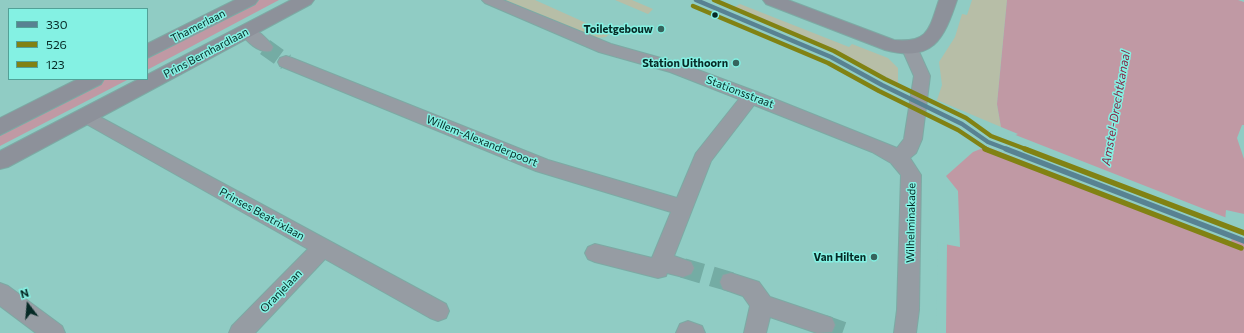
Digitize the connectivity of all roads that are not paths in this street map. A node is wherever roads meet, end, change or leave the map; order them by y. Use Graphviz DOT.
graph roads {
  1 [pos="248,0"];
  2 [pos="304,0"];
  3 [pos="490,0"];
  4 [pos="772,0"];
  5 [pos="948,0"];
  6 [pos="247,31"];
  7 [pos="265,46"];
  8 [pos="910,49"];
  9 [pos="148,51"];
  10 [pos="286,62"];
  11 [pos="92,80"];
  12 [pos="751,96"];
  13 [pos="87,116"];
  14 [pos="0,127"];
  15 [pos="898,157"];
  16 [pos="0,161"];
  17 [pos="683,208"];
  18 [pos="322,248"];
  19 [pos="595,253"];
  20 [pos="662,262"];
  21 [pos="683,268"];
  22 [pos="731,282"];
  23 [pos="0,293"];
  24 [pos="762,304"];
  25 [pos="438,311"];
  26 [pos="824,325"];
  27 [pos="54,333"];
  28 [pos="240,333"];
  29 [pos="687,333"];
  30 [pos="694,333"];
  31 [pos="755,333"];
  32 [pos="905,333"];
  1 -- 9 [label="street, Thamerlaan"];
  2 -- 6 [label="street, Prins Bernhardlaan"];
  3 -- 12 [label="street, Stationsstraat"];
  4 -- 8 [label="street"];
  5 -- 8 [label="street"];
  6 -- 7 [label="street"];
  6 -- 13 [label="street, Prins Bernhardlaan"];
  8 -- 15 [label="street"];
  10 -- 17 [label="street, Willem-Alexanderpoort"];
  11 -- 14 [label="street"];
  12 -- 15 [label="street, Stationsstraat"];
  12 -- 17 [label="street"];
  13 -- 16 [label="street, Prins Bernhardlaan"];
  13 -- 18 [label="street, Prinses Beatrixlaan"];
  15 -- 32 [label="street, Wilhelminakade"];
  17 -- 20 [label="street"];
  18 -- 25 [label="street, Prinses Beatrixlaan"];
  18 -- 28 [label="street, Oranjelaan"];
  19 -- 20 [label="street"];
  20 -- 21 [label="street"];
  22 -- 24 [label="street"];
  23 -- 27 [label="street"];
  24 -- 26 [label="street"];
  24 -- 31 [label="street"];
  29 -- 30 [label="street"];
}
